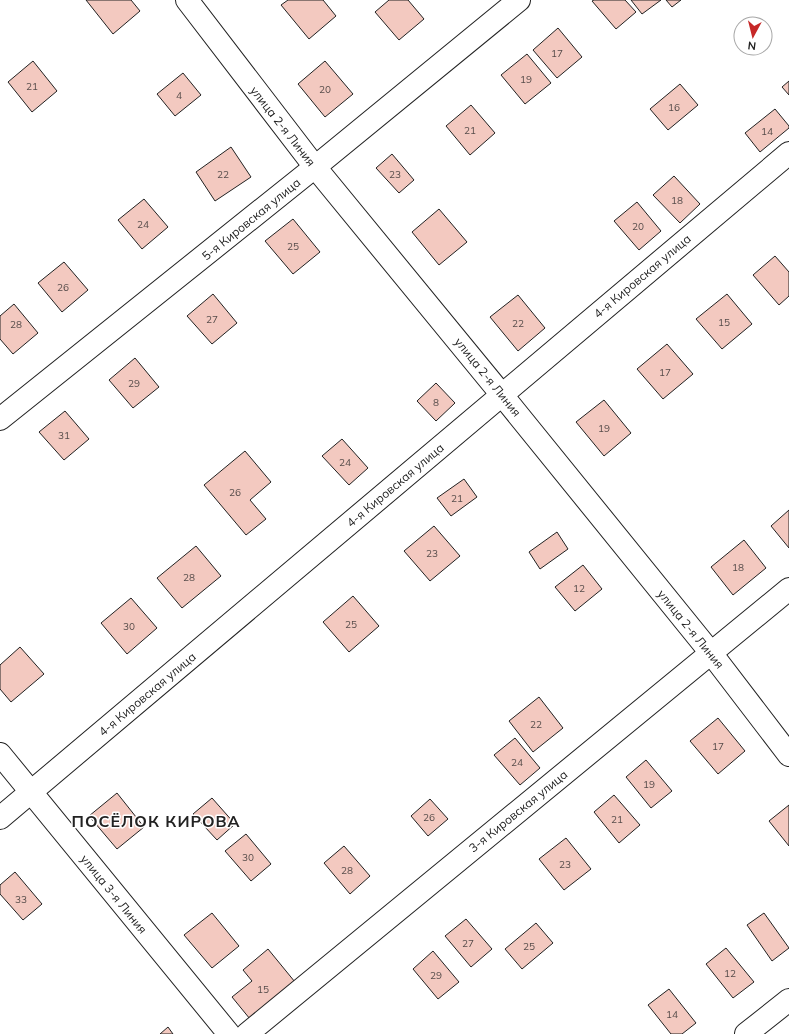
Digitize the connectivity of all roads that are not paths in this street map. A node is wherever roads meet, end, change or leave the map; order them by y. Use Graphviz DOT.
graph roads {
  1 [pos="187,0"];
  2 [pos="519,0"];
  3 [pos="789,152"];
  4 [pos="315,167"];
  5 [pos="502,395"];
  6 [pos="0,419"];
  7 [pos="789,589"];
  8 [pos="710,653"];
  9 [pos="0,754"];
  10 [pos="789,755"];
  11 [pos="31,792"];
  12 [pos="0,818"];
  13 [pos="789,1000"];
  14 [pos="228,1034"];
  15 [pos="247,1034"];
  16 [pos="746,1034"];
  1 -- 4 [label="street, улица 2-я Линия"];
  2 -- 4 [label="street, 5-я Кировская улица"];
  3 -- 5 [label="street, 4-я Кировская улица"];
  4 -- 5 [label="street, улица 2-я Линия"];
  4 -- 6 [label="street, 5-я Кировская улица"];
  5 -- 8 [label="street, улица 2-я Линия"];
  5 -- 11 [label="street, 4-я Кировская улица"];
  7 -- 8 [label="street, 3-я Кировская улица"];
  8 -- 10 [label="street, улица 2-я Линия"];
  8 -- 15 [label="street, 3-я Кировская улица"];
  9 -- 11 [label="street, улица 3-я Линия"];
  11 -- 12 [label="street, 4-я Кировская улица"];
  11 -- 14 [label="street, улица 3-я Линия"];
  13 -- 16 [label="street"];
}
